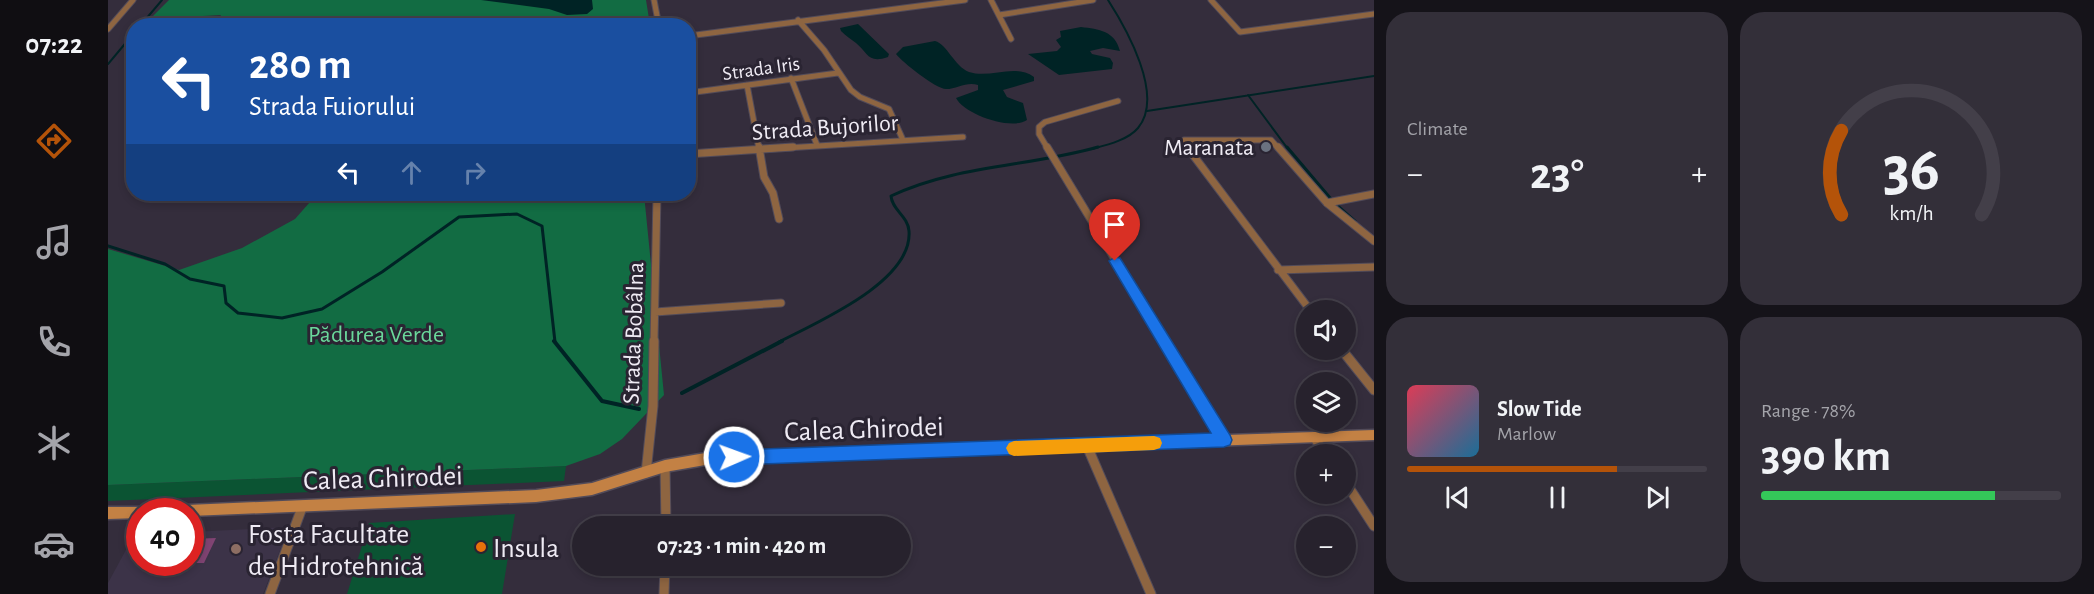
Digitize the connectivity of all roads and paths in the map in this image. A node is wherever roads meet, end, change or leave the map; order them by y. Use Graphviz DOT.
graph roads {
  1 [pos="133,0"];
  2 [pos="654,0"];
  3 [pos="901,0"];
  4 [pos="965,0"];
  5 [pos="991,0"];
  6 [pos="1093,0"];
  7 [pos="1211,0"];
  8 [pos="908,7"];
  9 [pos="1374,14"];
  10 [pos="999,15"];
  11 [pos="657,18"];
  12 [pos="798,20"];
  13 [pos="108,29"];
  14 [pos="696,35"];
  15 [pos="1011,39"];
  16 [pos="838,73"];
  17 [pos="791,78"];
  18 [pos="747,85"];
  19 [pos="696,92"];
  20 [pos="1118,101"];
  21 [pos="963,137"];
  22 [pos="903,140"];
  23 [pos="818,145"];
  24 [pos="759,149"];
  25 [pos="696,153"];
  26 [pos="1374,194"];
  27 [pos="657,201"];
  28 [pos="1327,203"];
  29 [pos="779,219"];
  30 [pos="1374,241"];
  31 [pos="1374,267"];
  32 [pos="1278,270"];
  33 [pos="1302,300"];
  34 [pos="781,303"];
  35 [pos="655,312"];
  36 [pos="1350,360"];
  37 [pos="1374,390"];
  38 [pos="1374,435"];
  39 [pos="1314,437"];
  40 [pos="1224,440"];
  41 [pos="1319,444"];
  42 [pos="1087,446"];
  43 [pos="665,466"];
  44 [pos="646,473"];
  45 [pos="1356,498"];
  46 [pos="303,505"];
  47 [pos="204,509"];
  48 [pos="126,512"];
  49 [pos="108,513"];
  50 [pos="666,516"];
  51 [pos="1374,526"];
  52 [pos="665,576"];
  53 [pos="270,594"];
  54 [pos="664,594"];
  55 [pos="1151,594"];
  1 -- 13 [label="street"];
  2 -- 11 [label="street"];
  3 -- 8 [label="street"];
  4 -- 8 [label="street"];
  5 -- 10 [label="street"];
  6 -- 10 [label="street"];
  7 -- 9 [label="street"];
  8 -- 12 [label="street"];
  10 -- 15 [label="street"];
  12 -- 14 [label="street"];
  12 -- 16 [label="street"];
  16 -- 17 [label="street, Strada Iris"];
  16 -- 22 [label="street"];
  17 -- 18 [label="street, Strada Iris"];
  17 -- 23 [label="street"];
  18 -- 19 [label="street, Strada Iris"];
  18 -- 24 [label="street"];
  20 -- 40 [label="street"];
  21 -- 22 [label="street, Strada Bujorilor"];
  22 -- 23 [label="street, Strada Bujorilor"];
  23 -- 24 [label="street, Strada Bujorilor"];
  24 -- 25 [label="street, Strada Bujorilor"];
  24 -- 29 [label="street"];
  26 -- 28 [label="street"];
  27 -- 35 [label="street, Strada Bobâlna"];
  28 -- 30 [label="street"];
  28 -- 32 [label="street"];
  31 -- 32 [label="street"];
  32 -- 33 [label="street"];
  34 -- 35 [label="street"];
  35 -- 44 [label="street, Strada Bobâlna"];
  36 -- 37 [label="street"];
  38 -- 39 [label="street, Calea Ghirodei"];
  39 -- 40 [label="street, Calea Ghirodei"];
  39 -- 41 [label="street"];
  40 -- 42 [label="street, Calea Ghirodei"];
  42 -- 43 [label="street, Calea Ghirodei"];
  42 -- 55 [label="street"];
  43 -- 44 [label="street, Calea Ghirodei"];
  43 -- 50 [label="street"];
  44 -- 46 [label="street, Calea Ghirodei"];
  45 -- 51 [label="street"];
  46 -- 47 [label="street, Calea Ghirodei"];
  46 -- 53 [label="street"];
  48 -- 49 [label="street"];
  52 -- 54 [label="street"];
}
